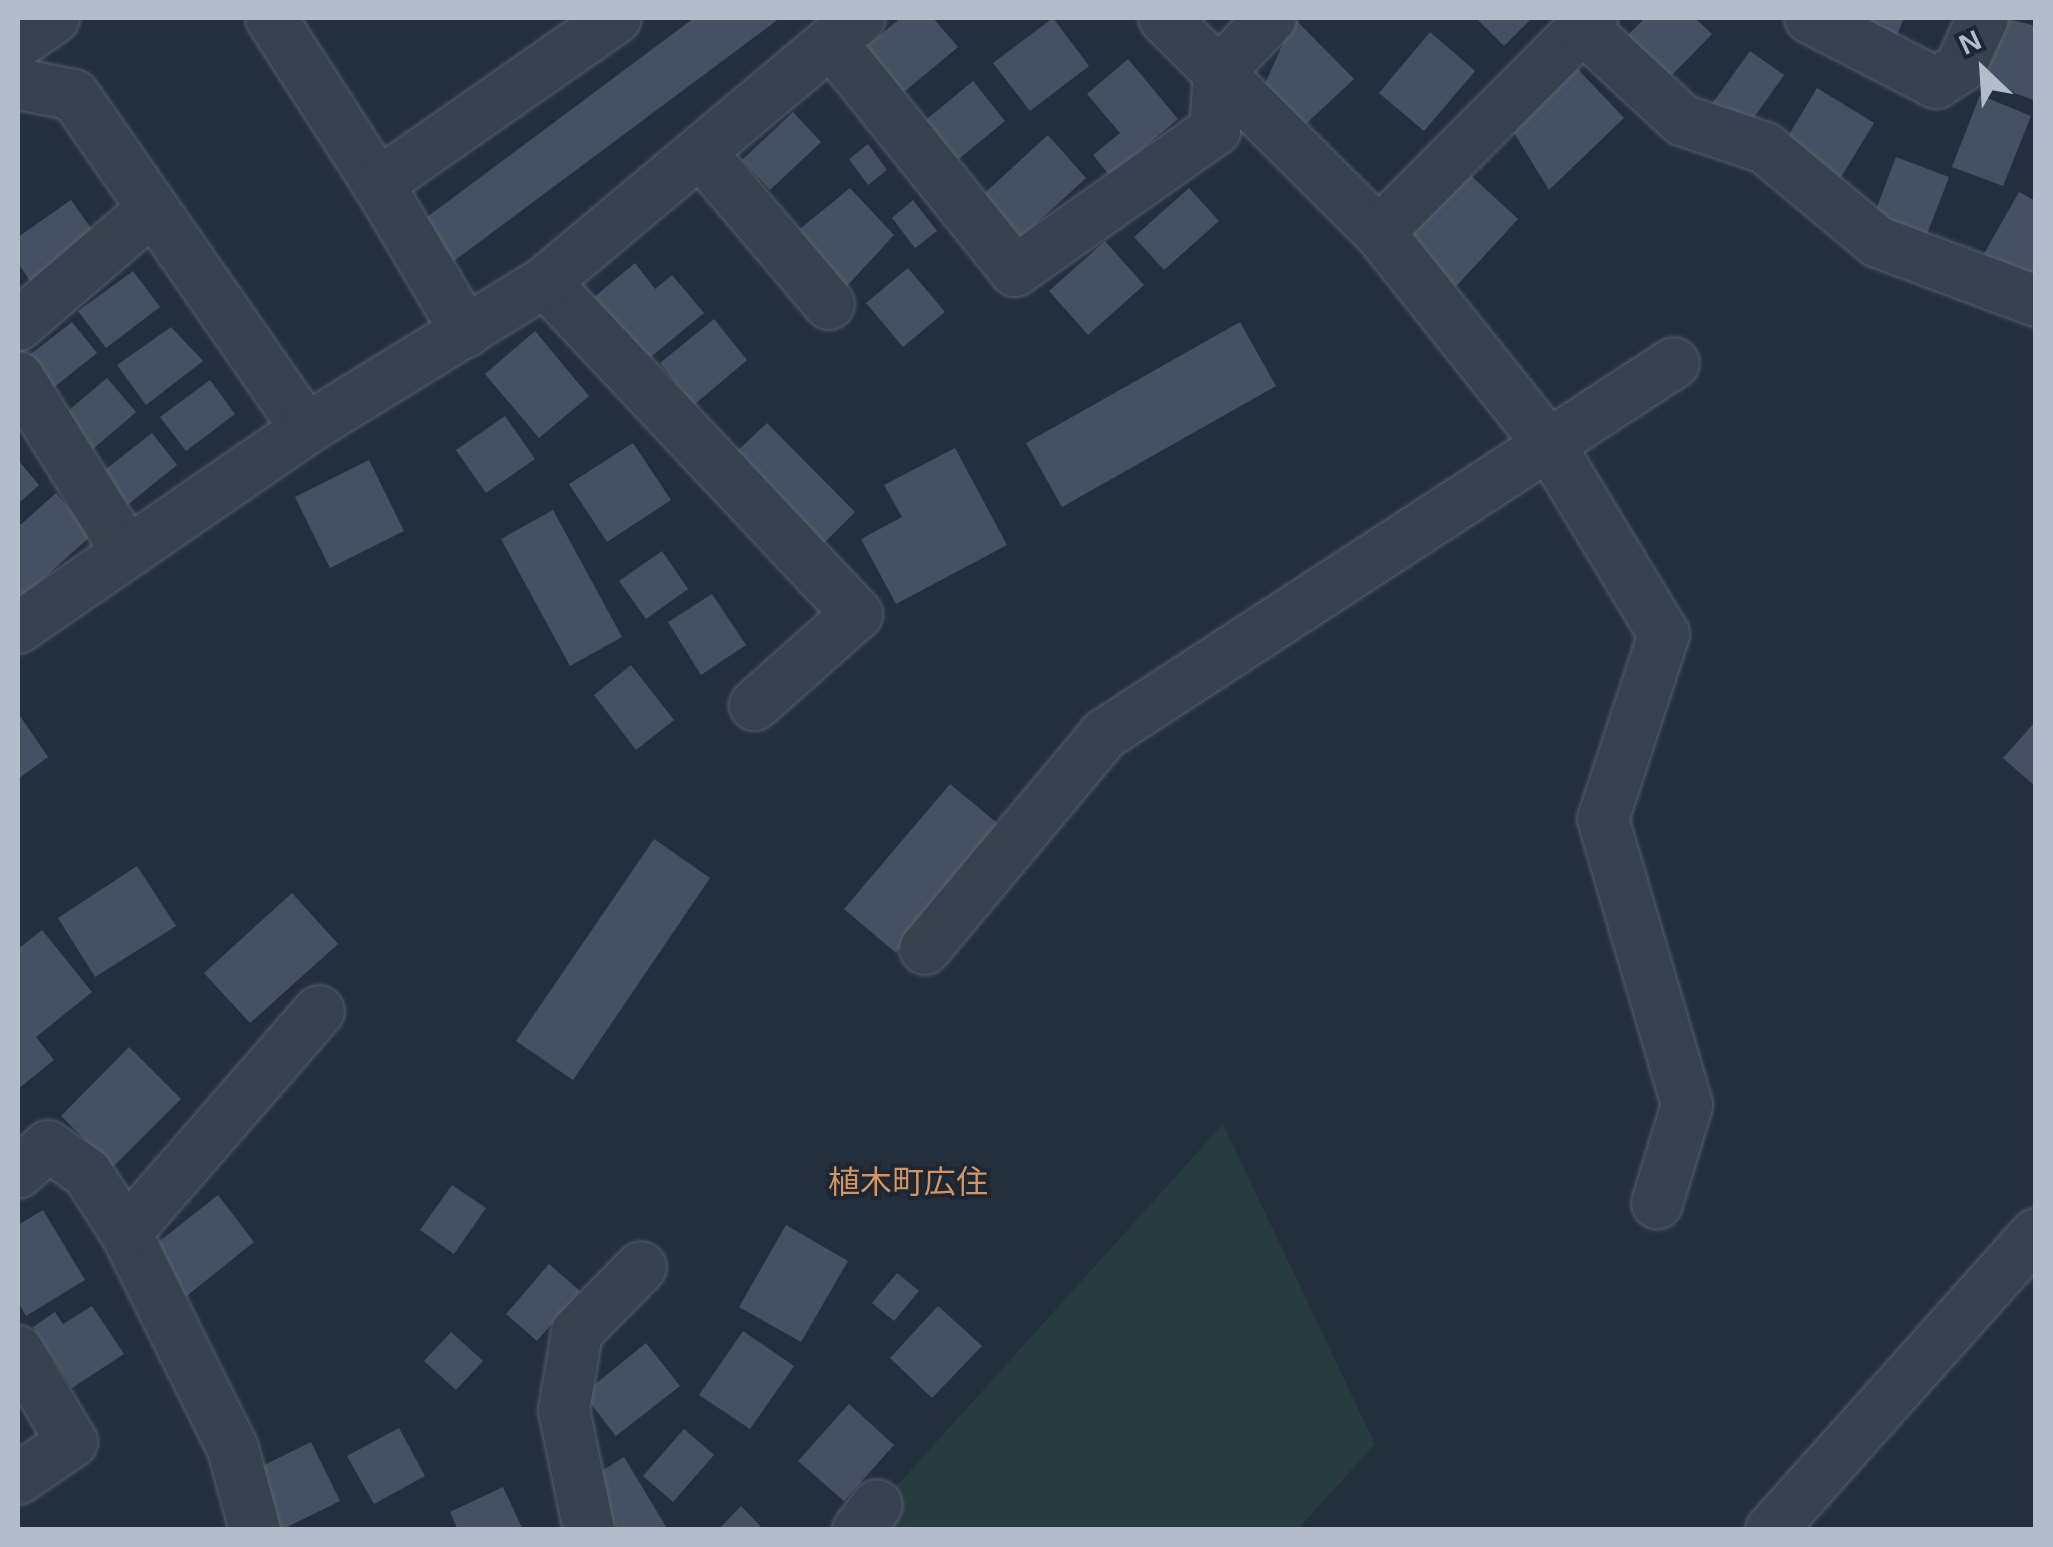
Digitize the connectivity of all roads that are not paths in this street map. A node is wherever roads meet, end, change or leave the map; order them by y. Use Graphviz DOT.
graph roads {
  1 [pos="54,18"];
  2 [pos="271,18"];
  3 [pos="616,18"];
  4 [pos="1164,18"];
  5 [pos="1271,18"];
  6 [pos="1810,18"];
  7 [pos="1983,18"];
  8 [pos="1587,22"];
  9 [pos="845,30"];
  10 [pos="18,43"];
  11 [pos="1219,72"];
  12 [pos="18,84"];
  13 [pos="700,153"];
  14 [pos="378,184"];
  15 [pos="153,209"];
  16 [pos="1379,232"];
  17 [pos="545,282"];
  18 [pos="2036,300"];
  19 [pos="829,304"];
  20 [pos="18,325"];
  21 [pos="466,332"];
  22 [pos="1674,363"];
  23 [pos="18,377"];
  24 [pos="306,430"];
  25 [pos="1550,446"];
  26 [pos="127,552"];
  27 [pos="18,628"];
  28 [pos="756,705"];
  29 [pos="925,950"];
  30 [pos="320,1011"];
  31 [pos="28,1145"];
  32 [pos="1657,1204"];
  33 [pos="126,1233"];
  34 [pos="2036,1234"];
  35 [pos="641,1267"];
  36 [pos="18,1351"];
  37 [pos="18,1479"];
  38 [pos="256,1530"];
  39 [pos="588,1530"];
  40 [pos="1771,1530"];
  1 -- 10 [label="street"];
  2 -- 14 [label="street"];
  3 -- 14 [label="street"];
  4 -- 11 [label="street"];
  5 -- 11 [label="street"];
  6 -- 7 [label="street"];
  8 -- 16 [label="street"];
  8 -- 18 [label="street"];
  9 -- 11 [label="street"];
  9 -- 13 [label="street"];
  11 -- 16 [label="street"];
  12 -- 15 [label="street"];
  13 -- 17 [label="street"];
  13 -- 19 [label="street"];
  14 -- 21 [label="street"];
  15 -- 20 [label="street"];
  15 -- 24 [label="street"];
  16 -- 25 [label="street"];
  17 -- 21 [label="street"];
  17 -- 28 [label="street"];
  21 -- 24 [label="street"];
  22 -- 25 [label="street"];
  23 -- 26 [label="street"];
  24 -- 26 [label="street"];
  25 -- 29 [label="street"];
  25 -- 32 [label="street"];
  26 -- 27 [label="street"];
  30 -- 33 [label="street"];
  31 -- 33 [label="street"];
  33 -- 38 [label="street"];
  34 -- 40 [label="street"];
  35 -- 39 [label="street"];
  36 -- 37 [label="street"];
}
